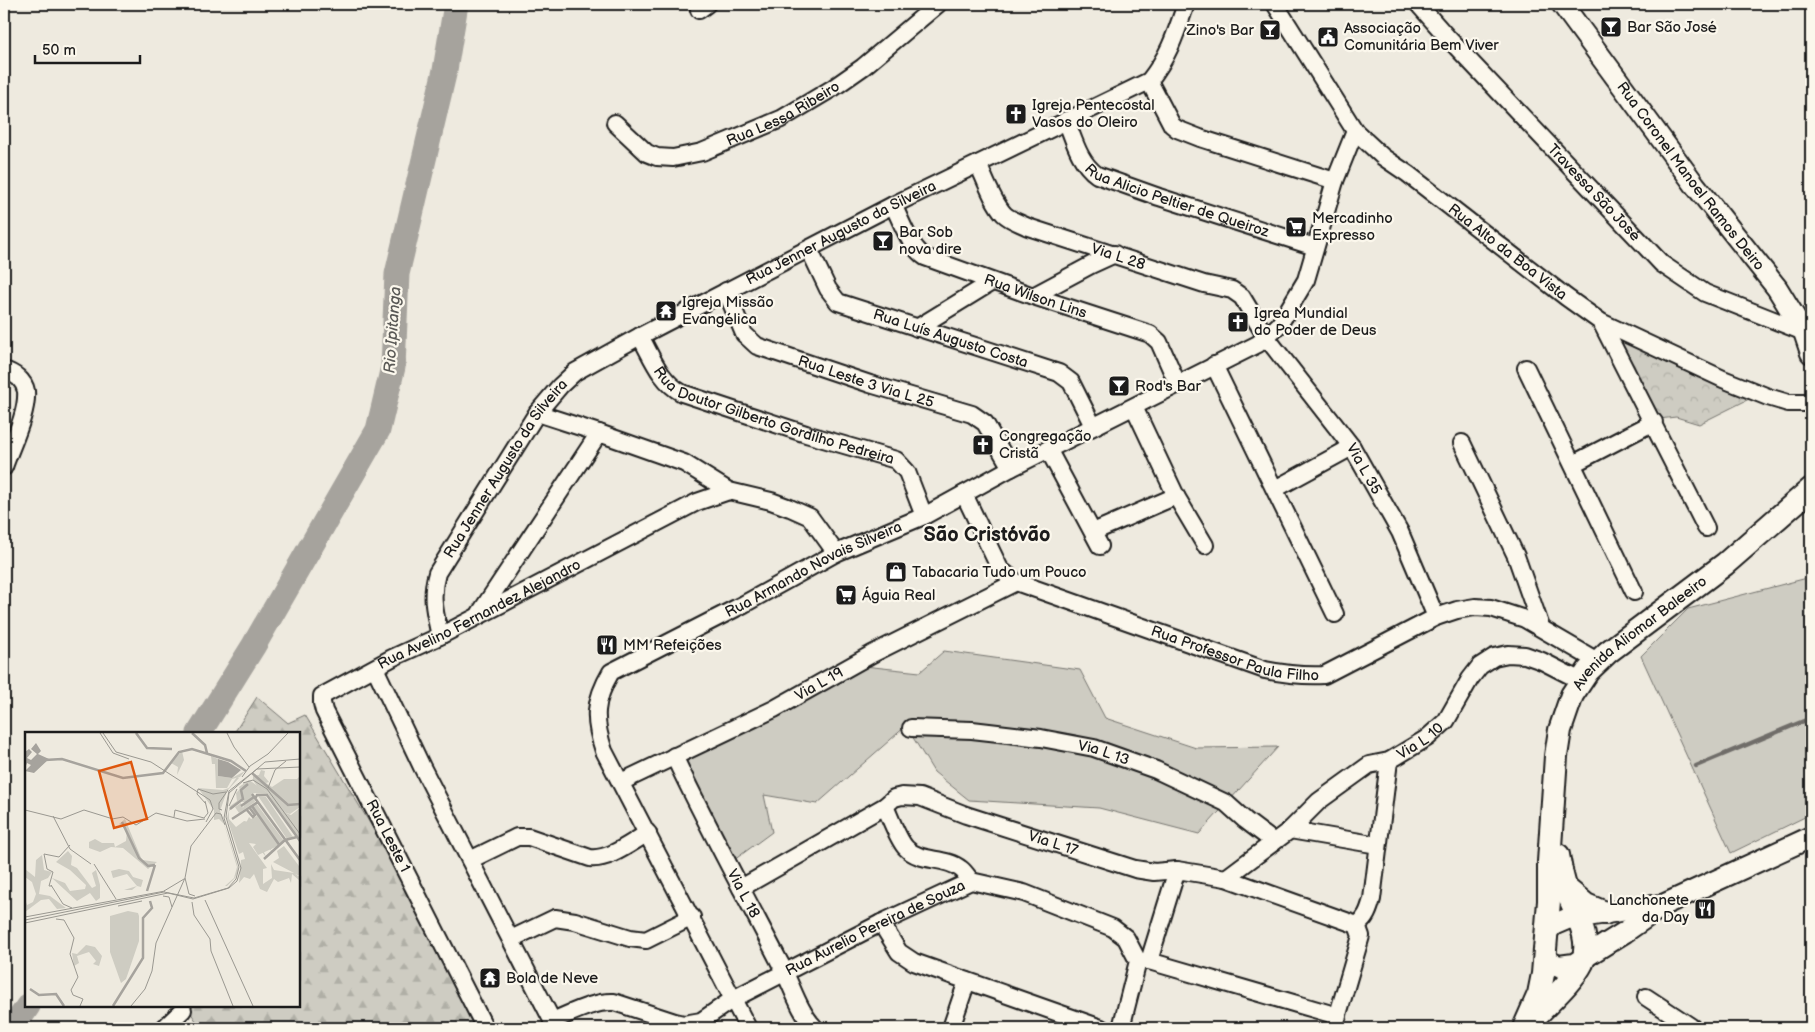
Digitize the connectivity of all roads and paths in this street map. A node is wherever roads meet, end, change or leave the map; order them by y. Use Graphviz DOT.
graph roads {
  1 [pos="938,4"];
  2 [pos="1186,4"];
  3 [pos="1275,4"];
  4 [pos="1418,4"];
  5 [pos="1562,4"];
  6 [pos="1149,81"];
  7 [pos="1066,120"];
  8 [pos="615,123"];
  9 [pos="1355,130"];
  10 [pos="978,164"];
  11 [pos="1335,181"];
  12 [pos="893,205"];
  13 [pos="1316,247"];
  14 [pos="809,249"];
  15 [pos="1115,254"];
  16 [pos="992,282"];
  17 [pos="726,291"];
  18 [pos="1033,296"];
  19 [pos="1601,322"];
  20 [pos="917,328"];
  21 [pos="1804,332"];
  22 [pos="640,336"];
  23 [pos="1266,337"];
  24 [pos="1811,353"];
  25 [pos="1214,365"];
  26 [pos="1526,368"];
  27 [pos="6,371"];
  28 [pos="1178,384"];
  29 [pos="1811,403"];
  30 [pos="1134,407"];
  31 [pos="536,413"];
  32 [pos="1654,422"];
  33 [pos="1093,426"];
  34 [pos="599,432"];
  35 [pos="1462,443"];
  36 [pos="1352,447"];
  37 [pos="1048,449"];
  38 [pos="1573,464"];
  39 [pos="4,468"];
  40 [pos="1011,468"];
  41 [pos="1275,489"];
  42 [pos="1811,489"];
  43 [pos="729,492"];
  44 [pos="964,494"];
  45 [pos="1176,496"];
  46 [pos="924,516"];
  47 [pos="1706,528"];
  48 [pos="1205,545"];
  49 [pos="836,553"];
  50 [pos="1016,582"];
  51 [pos="1634,592"];
  52 [pos="1334,614"];
  53 [pos="479,615"];
  54 [pos="1436,617"];
  55 [pos="1541,626"];
  56 [pos="440,636"];
  57 [pos="1597,661"];
  58 [pos="375,668"];
  59 [pos="1581,681"];
  60 [pos="911,728"];
  61 [pos="674,756"];
  62 [pos="1389,761"];
  63 [pos="621,782"];
  64 [pos="885,806"];
  65 [pos="1552,822"];
  66 [pos="1290,830"];
  67 [pos="648,833"];
  68 [pos="1811,837"];
  69 [pos="1274,842"];
  70 [pos="1378,845"];
  71 [pos="470,860"];
  72 [pos="1177,870"];
  73 [pos="1226,878"];
  74 [pos="971,881"];
  75 [pos="741,888"];
  76 [pos="1566,888"];
  77 [pos="1664,904"];
  78 [pos="1605,913"];
  79 [pos="692,917"];
  80 [pos="1578,917"];
  81 [pos="881,923"];
  82 [pos="1359,931"];
  83 [pos="1547,932"];
  84 [pos="511,939"];
  85 [pos="1544,956"];
  86 [pos="1584,957"];
  87 [pos="1144,961"];
  88 [pos="786,973"];
  89 [pos="967,981"];
  90 [pos="1646,997"];
  91 [pos="734,999"];
  92 [pos="183,1010"];
  93 [pos="1336,1022"];
  94 [pos="554,1025"];
  95 [pos="164,1028"];
  96 [pos="485,1028"];
  97 [pos="748,1028"];
  98 [pos="815,1028"];
  99 [pos="950,1028"];
  100 [pos="1100,1028"];
  101 [pos="1121,1028"];
  102 [pos="1524,1028"];
  103 [pos="1693,1028"];
  1 -- 8 [label="street, Rua Lessa Ribeiro"];
  2 -- 6 [label="street"];
  3 -- 9 [label="street, Rua Alto da Boa Vista"];
  4 -- 21 [label="street, Travessa São José"];
  5 -- 21 [label="street, Rua Coronel Manoel Ramos Deiro"];
  6 -- 7 [label="street, Rua Jenner Augusto da Silveira"];
  6 -- 11 [label="street"];
  7 -- 10 [label="street, Rua Jenner Augusto da Silveira"];
  7 -- 13 [label="street, Rua Alicio Peltier de Queiroz"];
  9 -- 11 [label="street, Rua Armando Novais Silveira"];
  9 -- 19 [label="street, Rua Alto da Boa Vista"];
  10 -- 12 [label="street, Rua Jenner Augusto da Silveira"];
  10 -- 15 [label="street, Via L 28"];
  11 -- 13 [label="street, Rua Armando Novais Silveira"];
  12 -- 14 [label="street, Rua Jenner Augusto da Silveira"];
  12 -- 16 [label="street, Rua Wilson Lins"];
  13 -- 23 [label="street, Rua Armando Novais Silveira"];
  14 -- 17 [label="street, Rua Jenner Augusto da Silveira"];
  14 -- 20 [label="street, Rua Luís Augusto Costa"];
  15 -- 18 [label="street"];
  15 -- 23 [label="street, Via L 28"];
  16 -- 18 [label="street, Rua Wilson Lins"];
  16 -- 20 [label="street"];
  17 -- 22 [label="street, Rua Jenner Augusto da Silveira"];
  17 -- 40 [label="street, Rua Leste 3 Via L 25"];
  18 -- 28 [label="street, Rua Wilson Lins"];
  19 -- 29 [label="street, Rua Alto da Boa Vista"];
  19 -- 32 [label="street"];
  20 -- 33 [label="street, Rua Luís Augusto Costa"];
  21 -- 24 [label="street, Rua Coronel Manoel Ramos Deiro"];
  22 -- 31 [label="street, Rua Jenner Augusto da Silveira"];
  22 -- 46 [label="street, Rua Doutor Gilberto Gordilho Pedreira"];
  23 -- 25 [label="street, Rua Armando Novais Silveira"];
  23 -- 36 [label="street, Via L 35"];
  25 -- 28 [label="street, Rua Armando Novais Silveira"];
  25 -- 41 [label="street"];
  26 -- 38 [label="street"];
  27 -- 39 [label="street"];
  28 -- 30 [label="street, Rua Armando Novais Silveira"];
  30 -- 33 [label="street, Rua Armando Novais Silveira"];
  30 -- 45 [label="street"];
  31 -- 34 [label="street, Rua Avelino Fernandez Alejandro"];
  31 -- 56 [label="street, Rua Jenner Augusto da Silveira"];
  32 -- 38 [label="street"];
  32 -- 47 [label="street"];
  33 -- 37 [label="street, Rua Armando Novais Silveira"];
  34 -- 43 [label="street, Rua Avelino Fernandez Alejandro"];
  34 -- 53 [label="street"];
  35 -- 55 [label="street"];
  36 -- 41 [label="street"];
  36 -- 54 [label="street, Via L 35"];
  37 -- 40 [label="street, Rua Armando Novais Silveira"];
  37 -- 45 [label="street"];
  38 -- 51 [label="street"];
  40 -- 44 [label="street, Rua Armando Novais Silveira"];
  41 -- 52 [label="street"];
  42 -- 57 [label="main road, Avenida Aliomar Baleeiro"];
  43 -- 49 [label="street, Rua Avelino Fernandez Alejandro"];
  43 -- 53 [label="street, Rua Avelino Fernandez Alejandro"];
  44 -- 46 [label="street, Rua Armando Novais Silveira"];
  44 -- 50 [label="street, Rua Professor Paula Filho"];
  45 -- 48 [label="street"];
  46 -- 49 [label="street, Rua Armando Novais Silveira"];
  49 -- 63 [label="street, Rua Armando Novais Silveira"];
  50 -- 54 [label="street, Rua Professor Paula Filho"];
  50 -- 61 [label="street, Via L 19"];
  53 -- 56 [label="street, Rua Avelino Fernandez Alejandro"];
  54 -- 55 [label="street, Rua Professor Paula Filho"];
  55 -- 57 [label="street, Rua Professor Paula Filho"];
  56 -- 58 [label="street, Rua Avelino Fernandez Alejandro"];
  57 -- 59 [label="main road, Avenida Aliomar Baleeiro"];
  58 -- 71 [label="street, Rua Avelino Fernandez Alejandro"];
  58 -- 96 [label="street, Rua Leste 1"];
  59 -- 62 [label="street, Via L 10"];
  59 -- 65 [label="main road, Avenida Aliomar Baleeiro"];
  60 -- 69 [label="street, Via L 13"];
  61 -- 63 [label="street, Via L 19"];
  61 -- 75 [label="street, Via L 18"];
  62 -- 66 [label="street"];
  62 -- 70 [label="street, Via L 10"];
  63 -- 67 [label="street"];
  64 -- 72 [label="street, Via L 17"];
  64 -- 74 [label="street"];
  64 -- 75 [label="street, Via L 17"];
  65 -- 76 [label="main road, Avenida Aliomar Baleeiro"];
  65 -- 83 [label="main road, Avenida Aliomar Baleeiro"];
  66 -- 69 [label="street"];
  66 -- 70 [label="street"];
  67 -- 71 [label="street"];
  67 -- 79 [label="street"];
  68 -- 77 [label="street"];
  69 -- 73 [label="street"];
  70 -- 82 [label="street, Via L 10"];
  71 -- 84 [label="street, Rua Avelino Fernandez Alejandro"];
  72 -- 73 [label="street, Via L 17"];
  72 -- 87 [label="street"];
  73 -- 82 [label="street, Via L 17"];
  74 -- 81 [label="street, Rua Aurelio Pereira de Souza"];
  74 -- 87 [label="street, Rua Aurelio Pereira de Souza"];
  75 -- 88 [label="street, Via L 18"];
  76 -- 78 [label="main road"];
  76 -- 80 [label="main road, Avenida Aliomar Baleeiro"];
  77 -- 78 [label="street"];
  77 -- 86 [label="street"];
  78 -- 80 [label="street"];
  79 -- 84 [label="street"];
  79 -- 91 [label="street"];
  80 -- 83 [label="street"];
  80 -- 86 [label="main road, Avenida Aliomar Baleeiro"];
  81 -- 88 [label="street, Rua Aurelio Pereira de Souza"];
  81 -- 89 [label="street"];
  82 -- 93 [label="street, Via L 10"];
  83 -- 85 [label="main road, Avenida Aliomar Baleeiro"];
  84 -- 94 [label="street, Rua Avelino Fernandez Alejandro"];
  85 -- 86 [label="street"];
  85 -- 102 [label="main road, Avenida Aliomar Baleeiro"];
  86 -- 102 [label="main road, Avenida Aliomar Baleeiro"];
  87 -- 93 [label="street"];
  87 -- 101 [label="street"];
  88 -- 91 [label="street, Rua Aurelio Pereira de Souza"];
  88 -- 98 [label="street, Via L 18"];
  89 -- 99 [label="street"];
  89 -- 100 [label="street"];
  90 -- 103 [label="street"];
  91 -- 94 [label="street, Rua Aurelio Pereira de Souza"];
  91 -- 97 [label="street"];
  92 -- 95 [label="street"];
}
